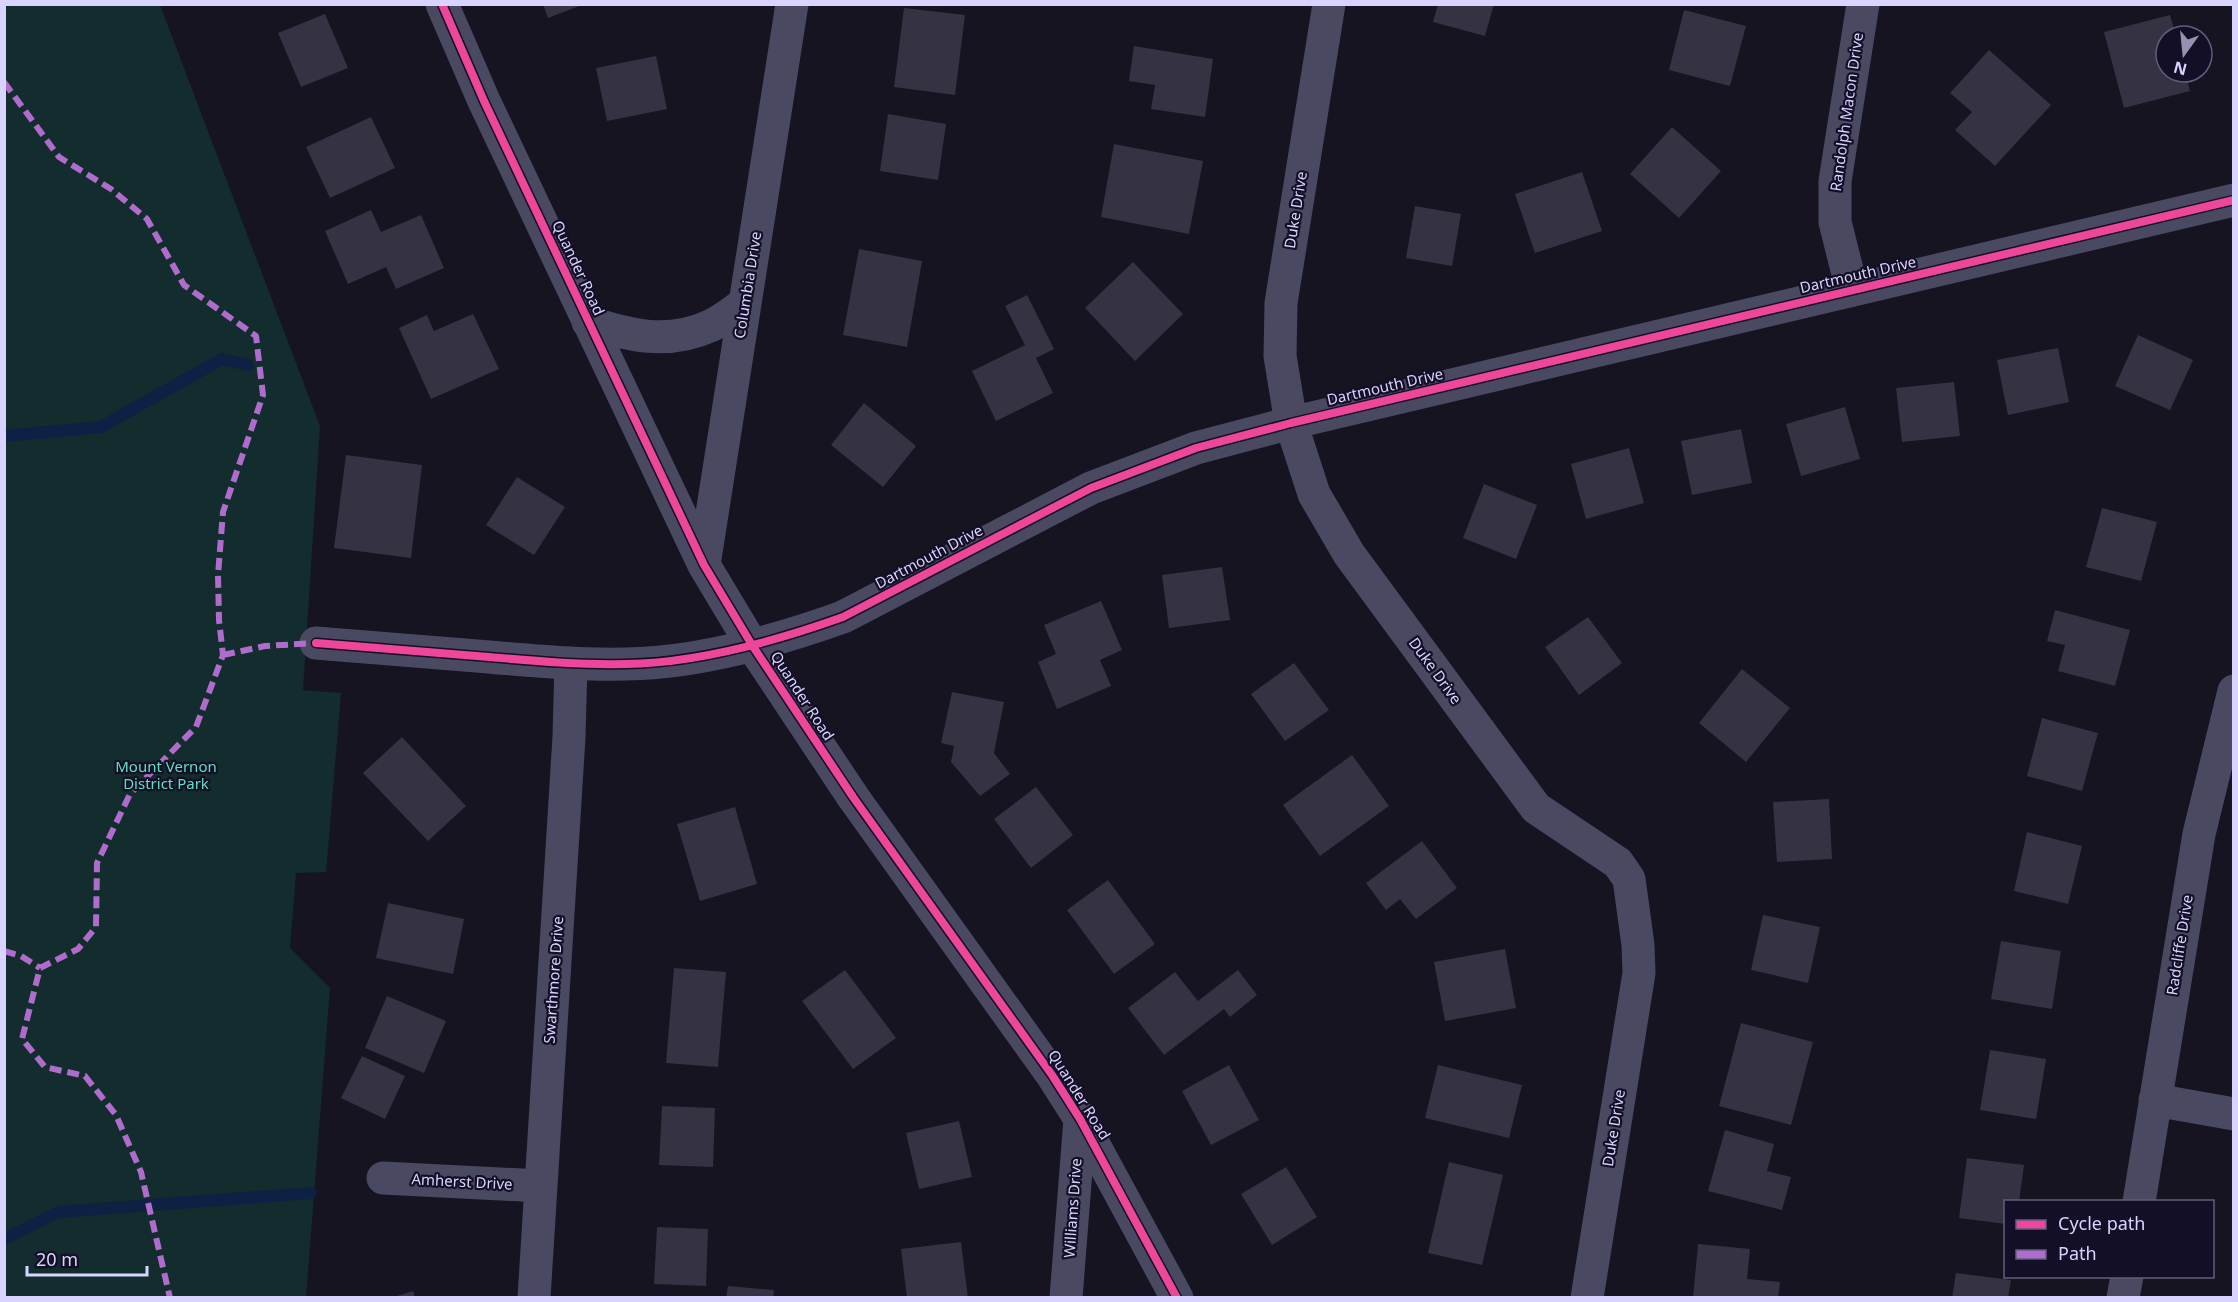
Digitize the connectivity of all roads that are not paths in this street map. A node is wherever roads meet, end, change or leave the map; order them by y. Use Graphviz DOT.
graph roads {
  1 [pos="442,4"];
  2 [pos="792,4"];
  3 [pos="1329,4"];
  4 [pos="1863,4"];
  5 [pos="2234,200"];
  6 [pos="1852,290"];
  7 [pos="745,303"];
  8 [pos="588,322"];
  9 [pos="1292,423"];
  10 [pos="704,565"];
  11 [pos="316,643"];
  12 [pos="752,645"];
  13 [pos="571,663"];
  14 [pos="2234,691"];
  15 [pos="2155,1100"];
  16 [pos="2234,1114"];
  17 [pos="1080,1119"];
  18 [pos="383,1178"];
  19 [pos="541,1186"];
  20 [pos="2139,1200"];
  21 [pos="2127,1278"];
  22 [pos="534,1298"];
  23 [pos="1066,1298"];
  24 [pos="1177,1298"];
  25 [pos="1587,1298"];
  26 [pos="2123,1298"];
  1 -- 8 [label="street, Quander Road"];
  2 -- 7 [label="street, Columbia Drive"];
  3 -- 9 [label="street, Duke Drive"];
  4 -- 6 [label="street, Randolph Macon Drive"];
  5 -- 6 [label="street, Dartmouth Drive"];
  6 -- 9 [label="street, Dartmouth Drive"];
  7 -- 8 [label="street"];
  7 -- 10 [label="street, Columbia Drive"];
  8 -- 10 [label="street, Quander Road"];
  9 -- 12 [label="street, Dartmouth Drive"];
  9 -- 25 [label="street, Duke Drive"];
  10 -- 12 [label="street, Quander Road"];
  11 -- 13 [label="street, Dartmouth Drive"];
  12 -- 13 [label="street, Dartmouth Drive"];
  12 -- 17 [label="street, Quander Road"];
  13 -- 19 [label="street, Swarthmore Drive"];
  14 -- 15 [label="street, Radcliffe Drive"];
  15 -- 16 [label="street"];
  15 -- 20 [label="street, Radcliffe Drive"];
  17 -- 23 [label="street, Williams Drive"];
  17 -- 24 [label="street, Quander Road"];
  18 -- 19 [label="street, Amherst Drive"];
  19 -- 22 [label="street, Swarthmore Drive"];
  21 -- 26 [label="street"];
}
